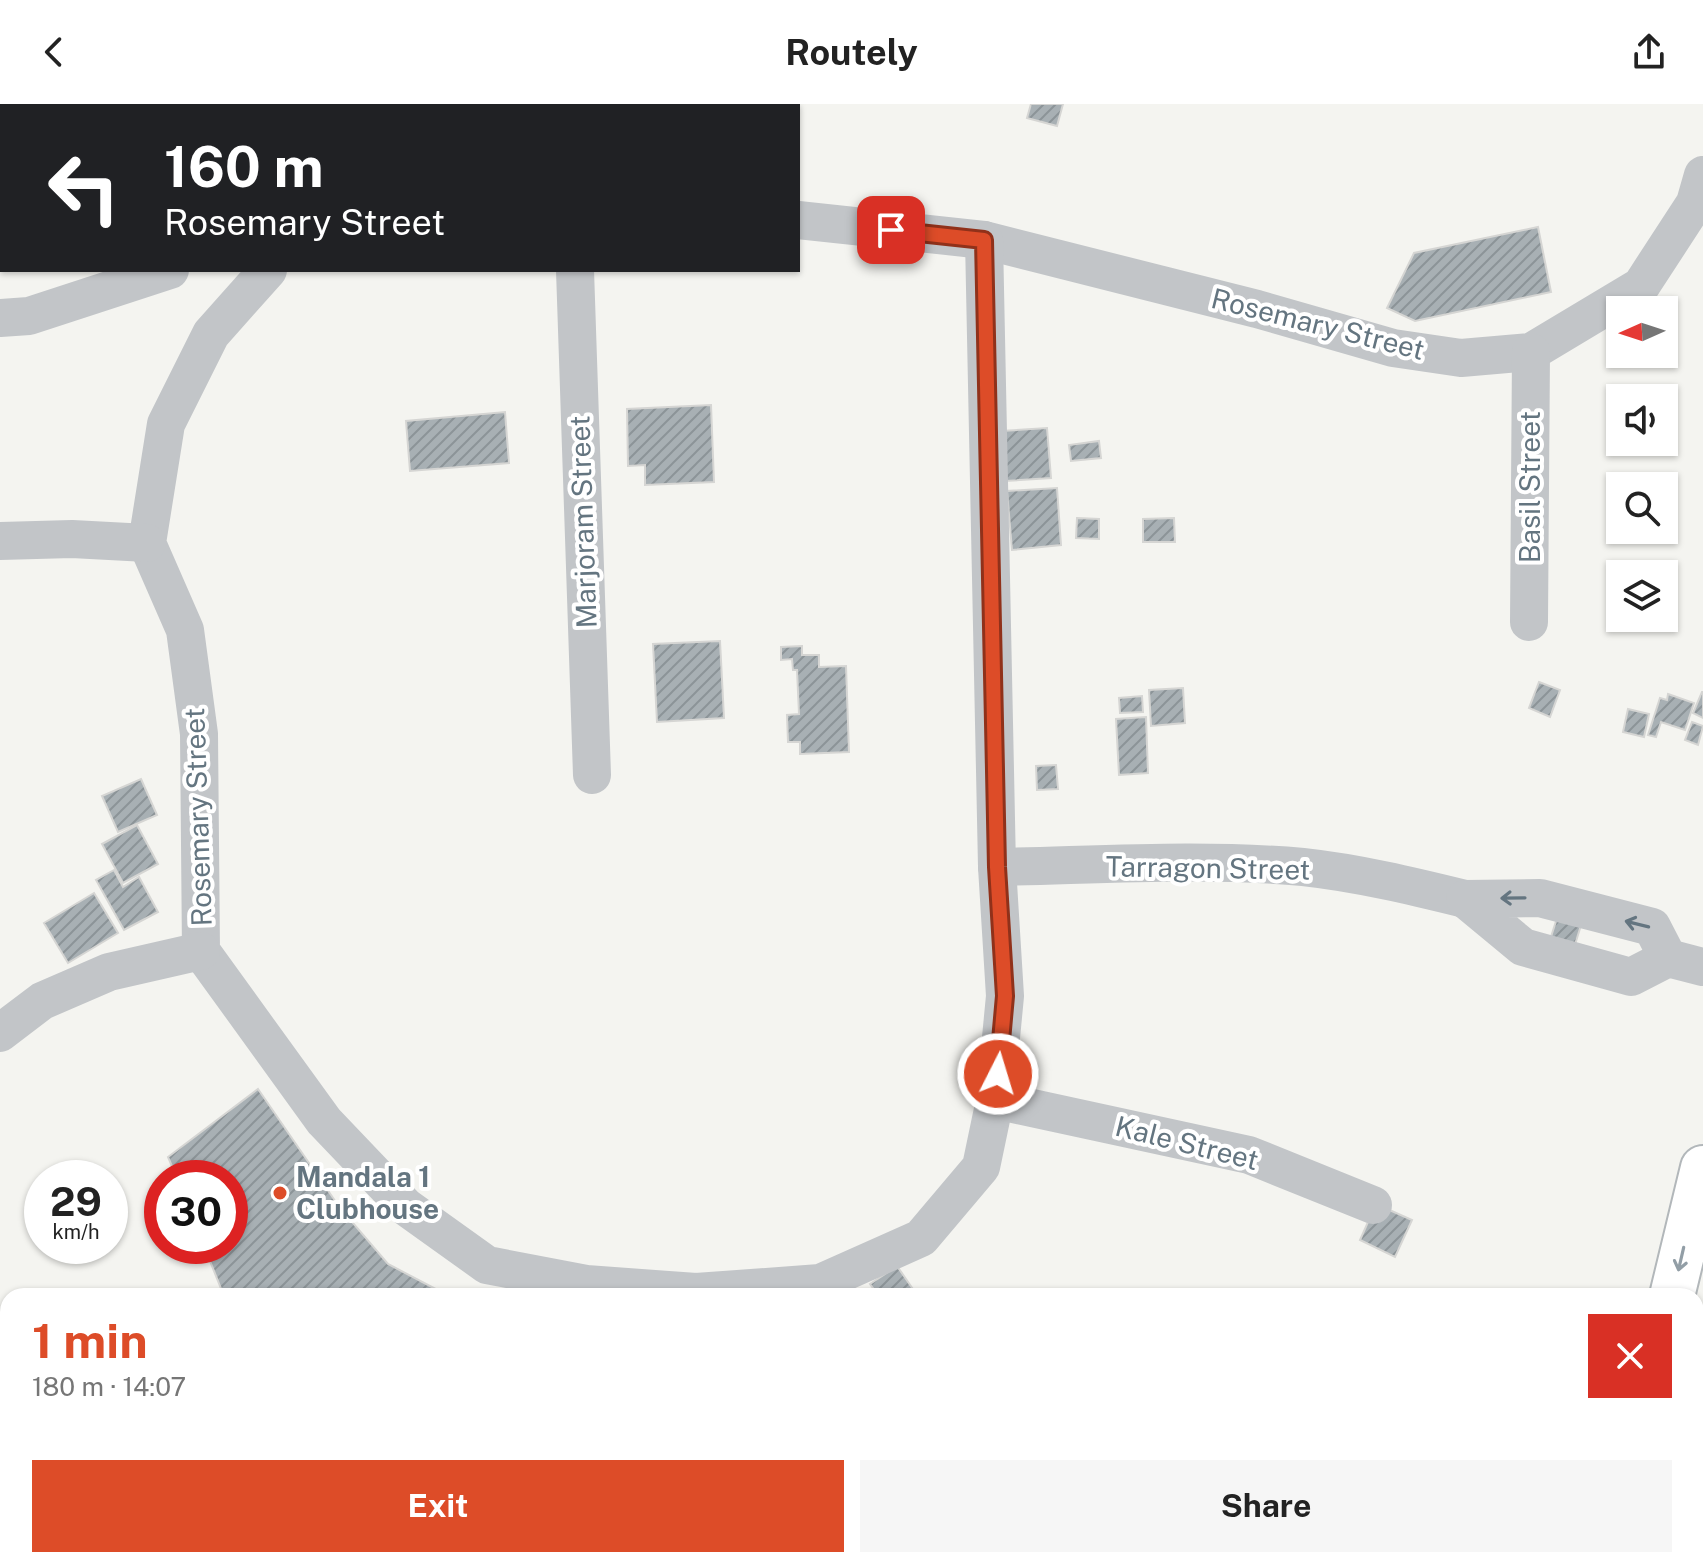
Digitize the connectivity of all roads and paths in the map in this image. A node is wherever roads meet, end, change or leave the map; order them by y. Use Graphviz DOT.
graph roads {
  1 [pos="1703,175"];
  2 [pos="800,220"];
  3 [pos="984,240"];
  4 [pos="164,272"];
  5 [pos="266,272"];
  6 [pos="575,272"];
  7 [pos="0,318"];
  8 [pos="1531,352"];
  9 [pos="0,541"];
  10 [pos="147,543"];
  11 [pos="1529,622"];
  12 [pos="592,775"];
  13 [pos="997,867"];
  14 [pos="1465,899"];
  15 [pos="201,951"];
  16 [pos="1685,962"];
  17 [pos="0,1033"];
  18 [pos="995,1100"];
  19 [pos="1703,1168"];
  20 [pos="1373,1205"];
  21 [pos="641,1288"];
  22 [pos="751,1288"];
  23 [pos="1674,1288"];
  1 -- 8 [label="street, Rosemary Street"];
  2 -- 3 [label="street, Rosemary Street"];
  3 -- 8 [label="street, Rosemary Street"];
  3 -- 13 [label="street, Rosemary Street"];
  4 -- 7 [label="street"];
  5 -- 10 [label="street"];
  6 -- 12 [label="street, Marjoram Street"];
  8 -- 11 [label="street, Basil Street"];
  9 -- 10 [label="street"];
  10 -- 15 [label="street, Rosemary Street"];
  13 -- 14 [label="street, Tarragon Street"];
  13 -- 18 [label="street, Rosemary Street"];
  16 -- 14 [label="street, Tarragon Street, one-way"];
  14 -- 16 [label="street, Tarragon Street"];
  15 -- 17 [label="street"];
  15 -- 21 [label="street, Rosemary Street"];
  18 -- 20 [label="street, Kale Street"];
  18 -- 22 [label="street, Rosemary Street"];
  19 -- 23 [label="street, one-way"];
}
